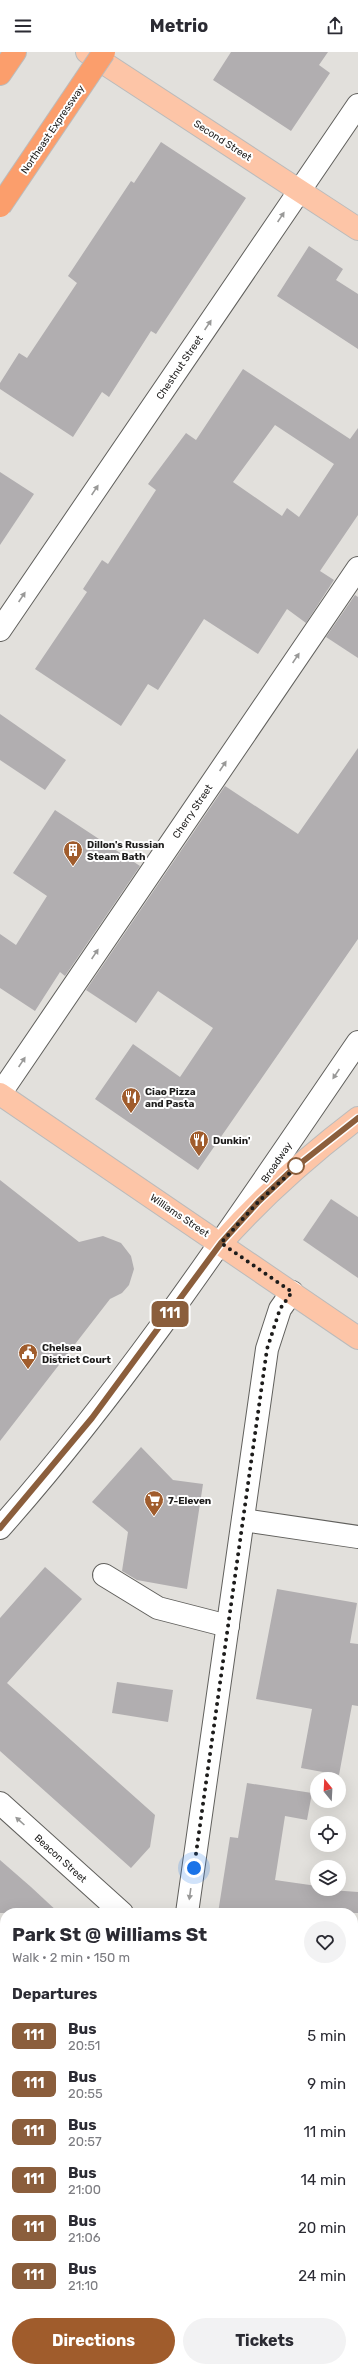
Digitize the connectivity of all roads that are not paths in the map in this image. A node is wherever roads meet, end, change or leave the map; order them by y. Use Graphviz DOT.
graph roads {
  1 [pos="15,52"];
  2 [pos="87,52"];
  3 [pos="102,52"];
  4 [pos="0,74"];
  5 [pos="358,105"];
  6 [pos="299,191"];
  7 [pos="0,202"];
  8 [pos="0,206"];
  9 [pos="358,229"];
  10 [pos="358,568"];
  11 [pos="0,630"];
  12 [pos="358,1042"];
  13 [pos="0,1094"];
  14 [pos="358,1118"];
  15 [pos="221,1243"];
  16 [pos="292,1292"];
  17 [pos="358,1338"];
  18 [pos="243,1520"];
  19 [pos="0,1528"];
  20 [pos="358,1537"];
  21 [pos="104,1575"];
  22 [pos="228,1626"];
  23 [pos="0,1803"];
  24 [pos="116,1908"];
  25 [pos="188,1908"];
  1 -- 4 [label="highway"];
  2 -- 6 [label="main road, Second Street"];
  3 -- 7 [label="highway, Northeast Expressway, bridge"];
  3 -- 8 [label="highway, Northeast Expressway, bridge"];
  5 -- 6 [label="street, Chestnut Street"];
  6 -- 9 [label="main road, Second Street"];
  11 -- 6 [label="street, Chestnut Street, one-way"];
  13 -- 10 [label="street, Cherry Street, one-way"];
  12 -- 15 [label="street, Broadway, one-way"];
  13 -- 15 [label="main road, Williams Street"];
  14 -- 15 [label="main road"];
  15 -- 16 [label="main road, Williams Street"];
  15 -- 19 [label="street, Broadway"];
  16 -- 17 [label="main road, Williams Street"];
  16 -- 18 [label="street"];
  18 -- 20 [label="street"];
  18 -- 22 [label="street"];
  21 -- 22 [label="street"];
  22 -- 25 [label="street, one-way"];
  24 -- 23 [label="street, Beacon Street, one-way"];
}
